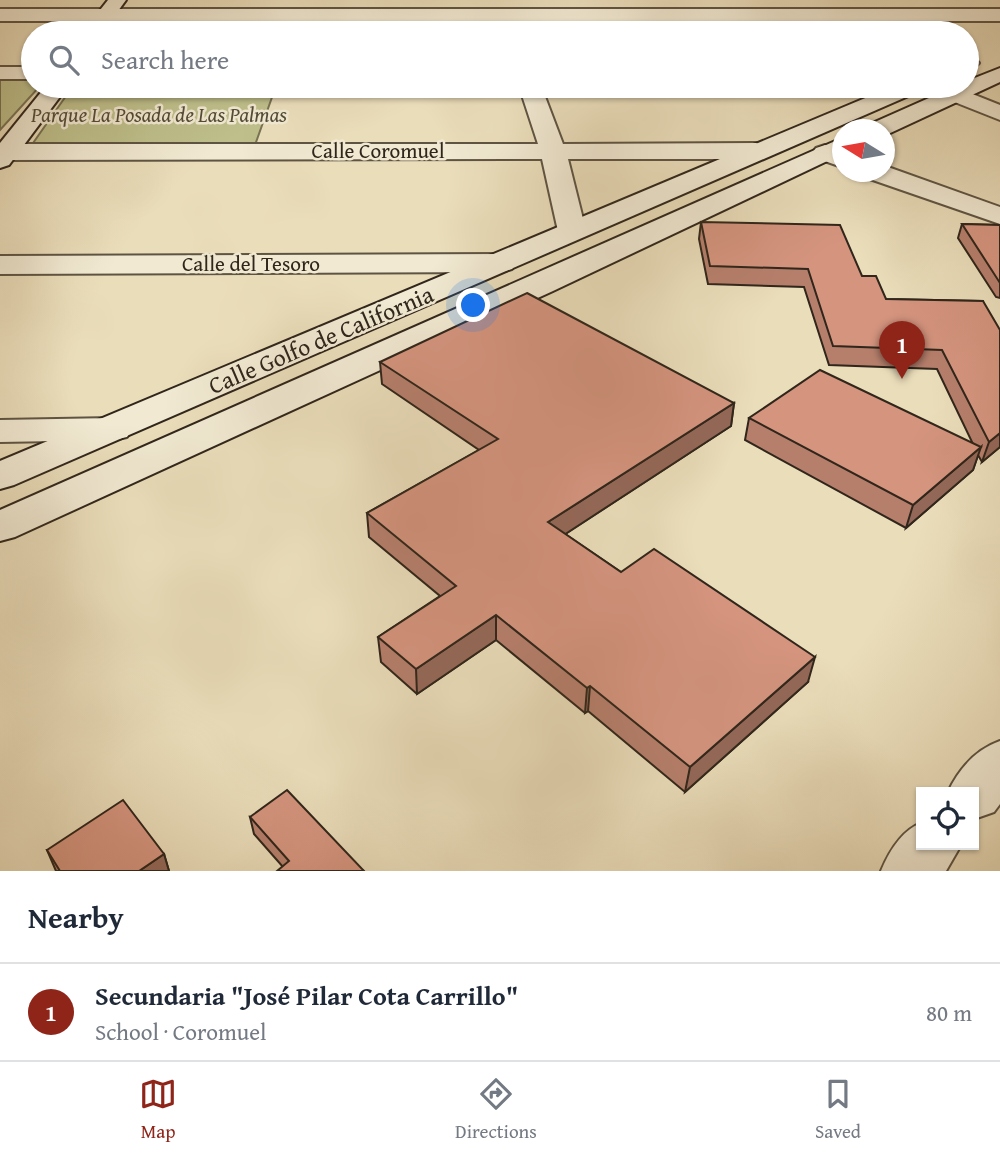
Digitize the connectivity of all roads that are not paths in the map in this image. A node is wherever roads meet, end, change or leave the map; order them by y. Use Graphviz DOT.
graph roads {
  1 [pos="890,0"];
  2 [pos="110,8"];
  3 [pos="0,15"];
  4 [pos="1000,15"];
  5 [pos="512,16"];
  6 [pos="909,16"];
  7 [pos="258,21"];
  8 [pos="374,21"];
  9 [pos="915,21"];
  10 [pos="995,64"];
  11 [pos="979,72"];
  12 [pos="0,73"];
  13 [pos="21,73"];
  14 [pos="47,98"];
  15 [pos="534,98"];
  16 [pos="883,98"];
  17 [pos="932,98"];
  18 [pos="965,98"];
  19 [pos="1000,113"];
  20 [pos="895,120"];
  21 [pos="553,150"];
  22 [pos="755,151"];
  23 [pos="832,153"];
  24 [pos="2,154"];
  25 [pos="832,155"];
  26 [pos="895,179"];
  27 [pos="1000,216"];
  28 [pos="572,232"];
  29 [pos="501,263"];
  30 [pos="0,265"];
  31 [pos="542,284"];
  32 [pos="113,429"];
  33 [pos="0,431"];
  34 [pos="0,477"];
  35 [pos="0,527"];
  36 [pos="1000,764"];
  37 [pos="979,789"];
  38 [pos="928,850"];
  39 [pos="910,871"];
  1 -- 6 [label="street"];
  2 -- 3 [label="street"];
  2 -- 7 [label="street"];
  4 -- 6 [label="street"];
  5 -- 6 [label="street"];
  5 -- 8 [label="street"];
  6 -- 9 [label="street"];
  10 -- 11 [label="street"];
  12 -- 13 [label="street"];
  14 -- 24 [label="street"];
  15 -- 21 [label="street"];
  16 -- 22 [label="street, Calle Golfo de California"];
  17 -- 20 [label="street"];
  18 -- 19 [label="street"];
  21 -- 22 [label="street, Calle Coromuel"];
  21 -- 24 [label="street, Calle Coromuel"];
  21 -- 28 [label="street"];
  22 -- 23 [label="street, Calle Coromuel"];
  22 -- 28 [label="street, Calle Golfo de California"];
  25 -- 31 [label="street, Calle Golfo de California"];
  26 -- 27 [label="street"];
  28 -- 29 [label="street, Calle Golfo de California"];
  29 -- 30 [label="street, Calle del Tesoro"];
  29 -- 31 [label="street"];
  29 -- 32 [label="street, Calle Golfo de California"];
  31 -- 35 [label="street, Calle Golfo de California"];
  32 -- 33 [label="street"];
  32 -- 34 [label="street, Calle Golfo de California"];
  36 -- 37 [label="street"];
  38 -- 39 [label="street"];
}
